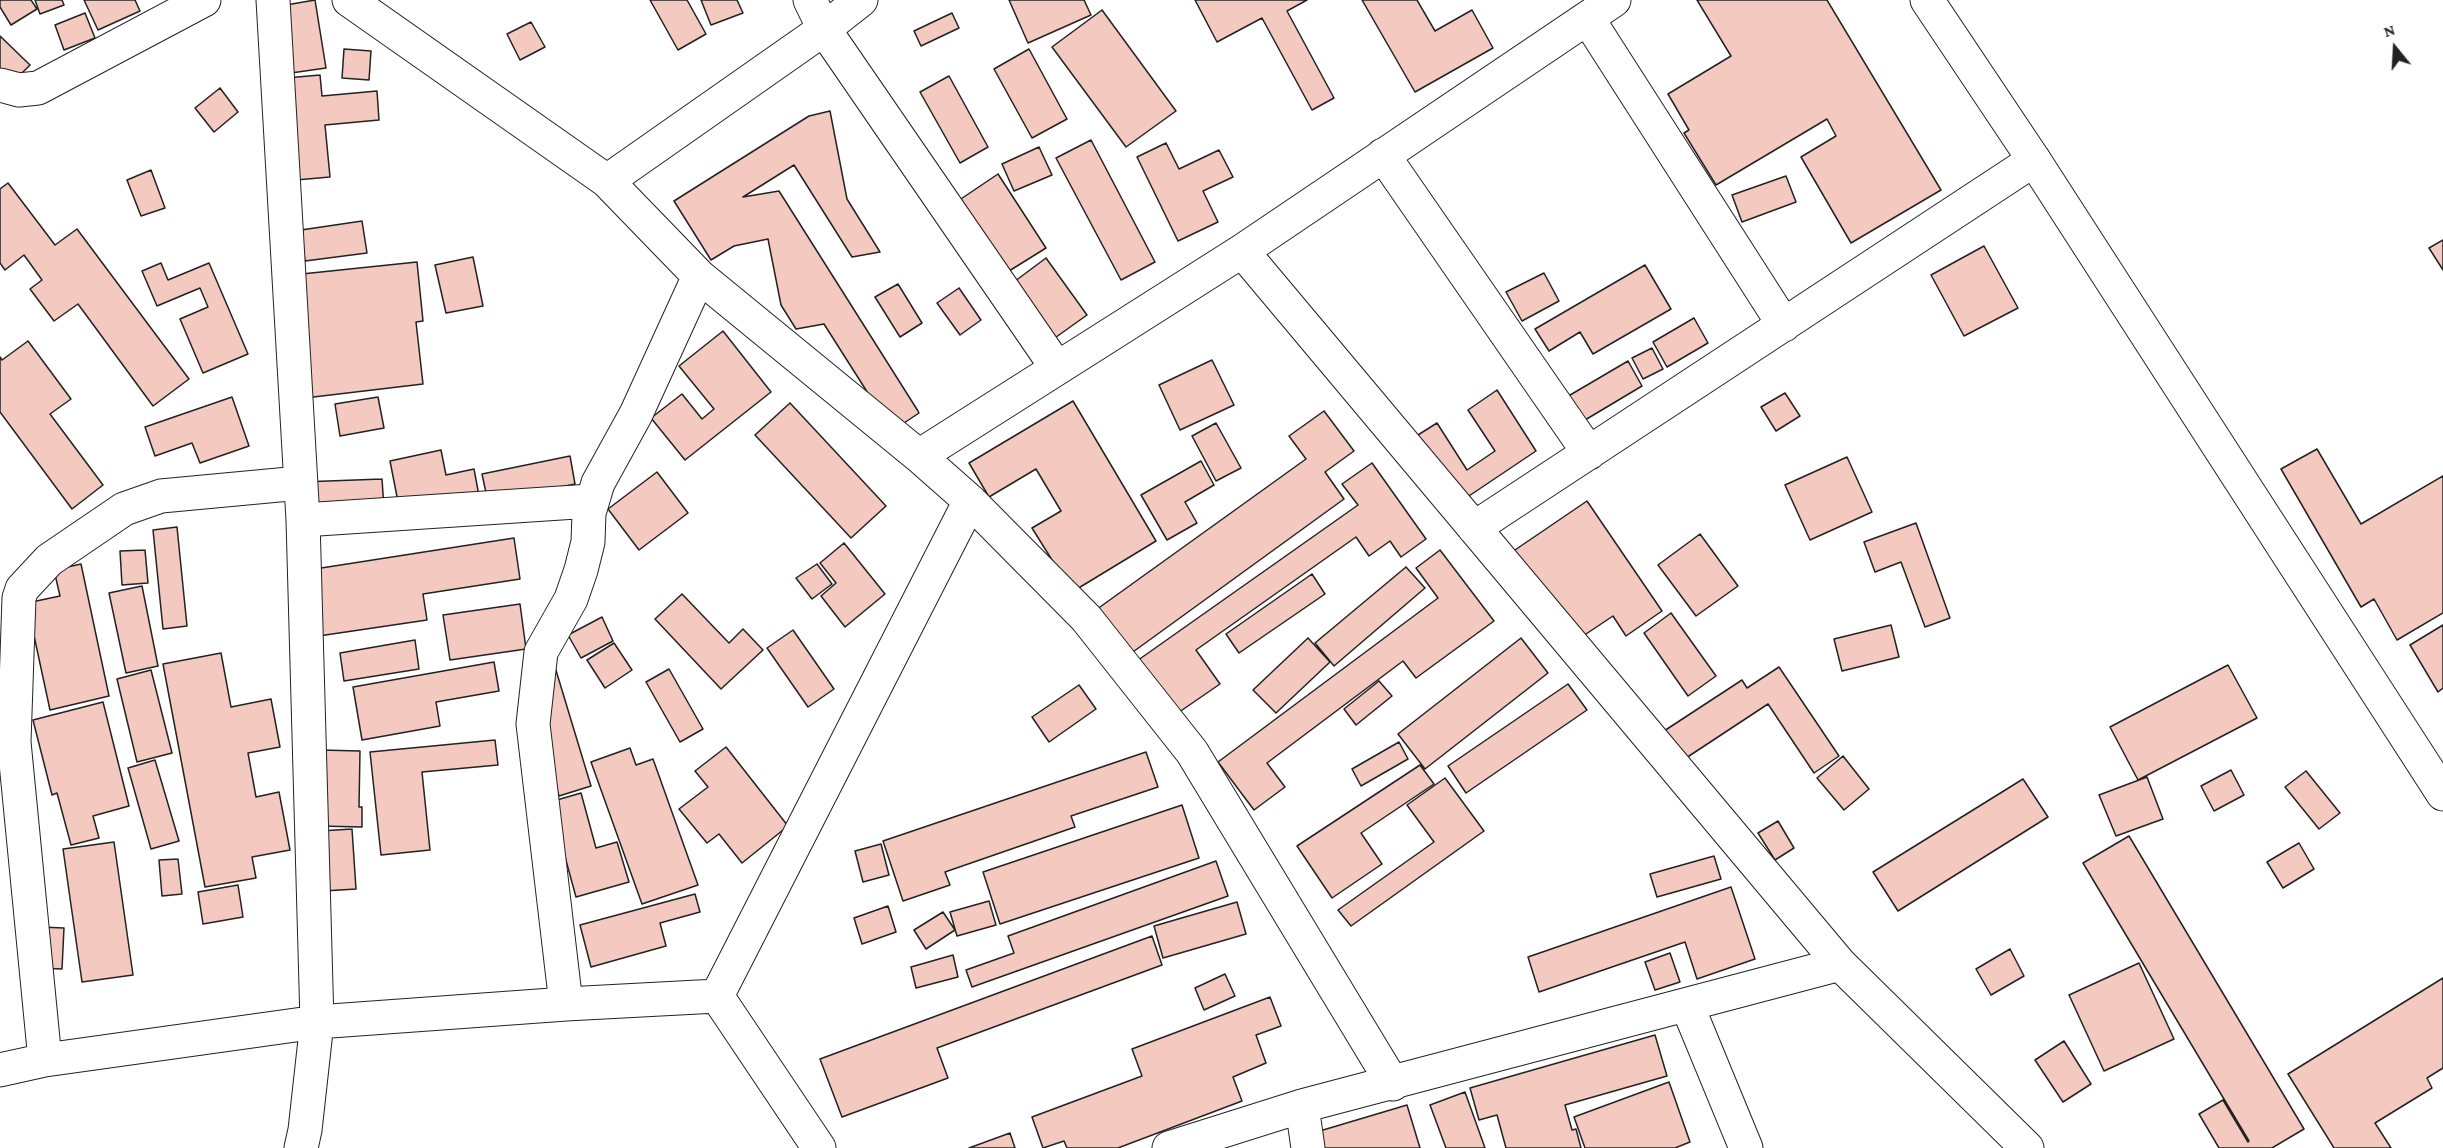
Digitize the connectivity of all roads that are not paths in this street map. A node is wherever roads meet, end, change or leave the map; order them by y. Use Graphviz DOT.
graph roads {
  1 [pos="204,0"];
  2 [pos="273,0"];
  3 [pos="349,0"];
  4 [pos="810,0"];
  5 [pos="861,0"];
  6 [pos="1614,0"];
  7 [pos="1927,0"];
  8 [pos="1588,19"];
  9 [pos="824,29"];
  10 [pos="0,85"];
  11 [pos="1383,155"];
  12 [pos="2034,160"];
  13 [pos="607,181"];
  14 [pos="1242,251"];
  15 [pos="699,276"];
  16 [pos="1784,325"];
  17 [pos="1057,368"];
  18 [pos="1589,453"];
  19 [pos="919,456"];
  20 [pos="300,483"];
  21 [pos="591,501"];
  22 [pos="970,501"];
  23 [pos="303,520"];
  24 [pos="1474,528"];
  25 [pos="7,744"];
  26 [pos="2443,794"];
  27 [pos="1840,964"];
  28 [pos="717,996"];
  29 [pos="566,1004"];
  30 [pos="1687,1005"];
  31 [pos="317,1022"];
  32 [pos="45,1060"];
  33 [pos="0,1070"];
  34 [pos="1393,1084"];
  35 [pos="1302,1106"];
  36 [pos="301,1148"];
  37 [pos="819,1148"];
  38 [pos="1169,1148"];
  39 [pos="1308,1148"];
  40 [pos="1746,1148"];
  41 [pos="2027,1148"];
  1 -- 10 [label="street"];
  2 -- 20 [label="street"];
  3 -- 13 [label="street"];
  4 -- 9 [label="street"];
  5 -- 9 [label="street"];
  6 -- 8 [label="street"];
  7 -- 12 [label="street"];
  8 -- 11 [label="street"];
  8 -- 16 [label="street"];
  9 -- 13 [label="street"];
  9 -- 17 [label="street"];
  11 -- 14 [label="street"];
  11 -- 18 [label="street"];
  12 -- 16 [label="street"];
  12 -- 26 [label="street"];
  13 -- 15 [label="street"];
  14 -- 17 [label="street"];
  14 -- 24 [label="street"];
  15 -- 19 [label="street"];
  15 -- 21 [label="street"];
  16 -- 18 [label="street"];
  17 -- 19 [label="street"];
  18 -- 24 [label="street"];
  19 -- 22 [label="street"];
  20 -- 23 [label="street"];
  20 -- 25 [label="street"];
  21 -- 23 [label="street"];
  21 -- 29 [label="street"];
  22 -- 28 [label="street"];
  22 -- 34 [label="street"];
  23 -- 31 [label="street"];
  24 -- 27 [label="street"];
  25 -- 32 [label="street"];
  27 -- 30 [label="street"];
  27 -- 41 [label="street"];
  28 -- 29 [label="street"];
  28 -- 37 [label="street"];
  29 -- 31 [label="street"];
  30 -- 34 [label="street"];
  30 -- 40 [label="street"];
  31 -- 32 [label="street"];
  31 -- 36 [label="street"];
  32 -- 33 [label="street"];
  34 -- 35 [label="street"];
  35 -- 38 [label="street"];
  35 -- 39 [label="street"];
}
